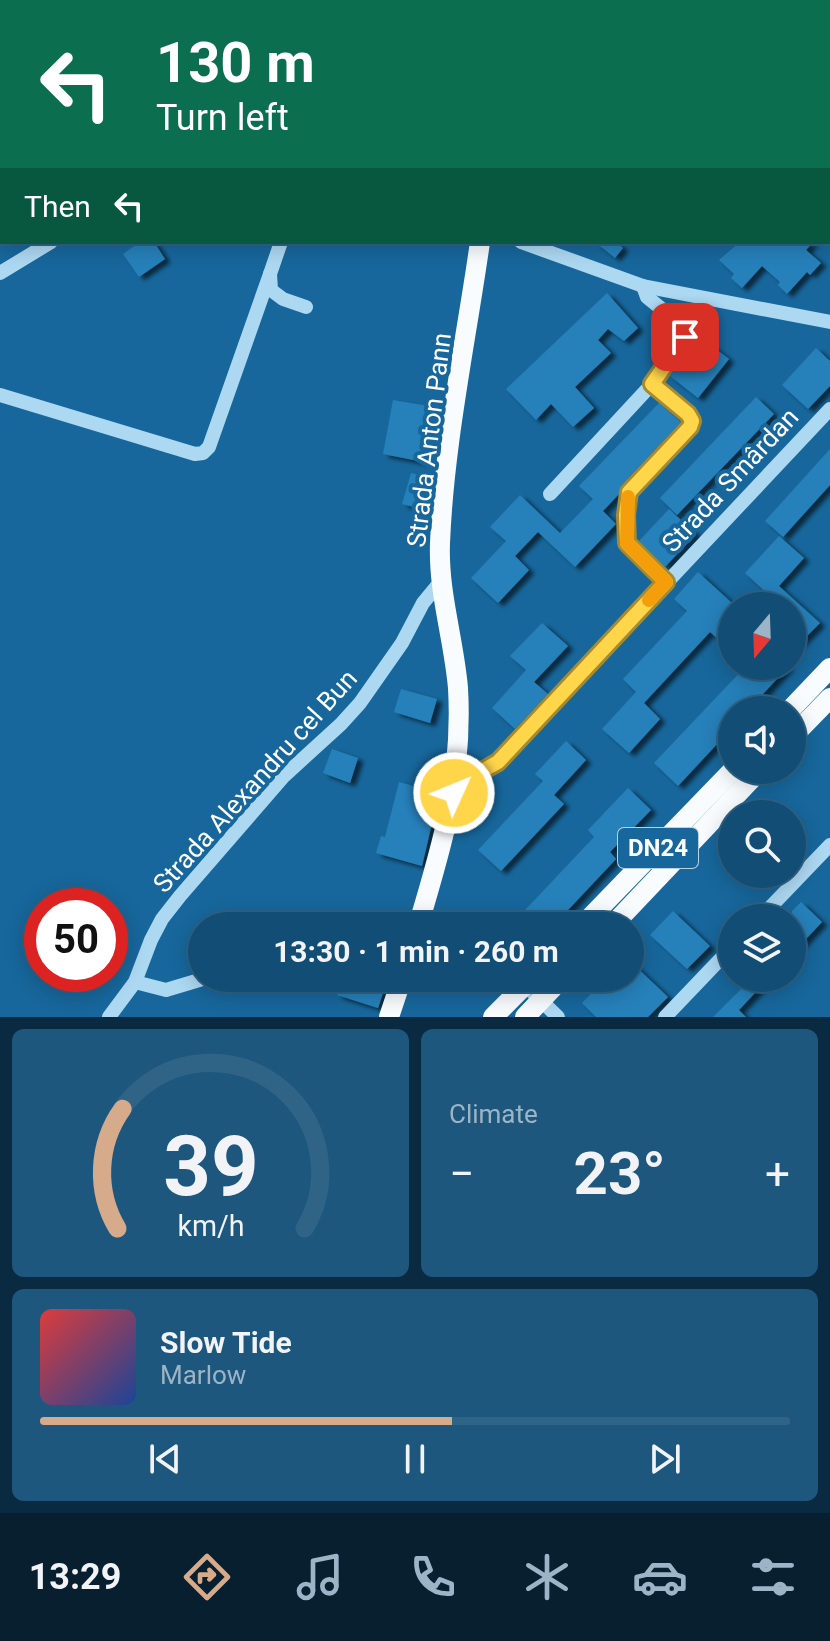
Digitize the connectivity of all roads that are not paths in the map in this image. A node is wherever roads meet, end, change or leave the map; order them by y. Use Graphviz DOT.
graph roads {
  1 [pos="48,244"];
  2 [pos="280,244"];
  3 [pos="480,244"];
  4 [pos="527,244"];
  5 [pos="0,273"];
  6 [pos="270,274"];
  7 [pos="643,286"];
  8 [pos="306,307"];
  9 [pos="830,322"];
  10 [pos="652,384"];
  11 [pos="0,395"];
  12 [pos="830,409"];
  13 [pos="550,494"];
  14 [pos="442,580"];
  15 [pos="666,582"];
  16 [pos="830,668"];
  17 [pos="803,696"];
  18 [pos="830,698"];
  19 [pos="806,723"];
  20 [pos="457,771"];
  21 [pos="719,784"];
  22 [pos="747,784"];
  23 [pos="830,845"];
  24 [pos="773,904"];
  25 [pos="422,912"];
  26 [pos="596,912"];
  27 [pos="625,912"];
  28 [pos="718,962"];
  29 [pos="135,982"];
  30 [pos="188,983"];
  31 [pos="398,992"];
  32 [pos="518,992"];
  33 [pos="535,992"];
  34 [pos="549,992"];
  35 [pos="541,1001"];
  36 [pos="390,1016"];
  37 [pos="109,1017"];
  38 [pos="493,1017"];
  39 [pos="525,1017"];
  40 [pos="558,1017"];
  41 [pos="665,1017"];
  1 -- 5 [label="street"];
  2 -- 6 [label="street"];
  3 -- 14 [label="main road, Strada Anton Pann"];
  4 -- 7 [label="street"];
  6 -- 8 [label="street"];
  6 -- 11 [label="street"];
  7 -- 9 [label="street"];
  7 -- 10 [label="street"];
  10 -- 13 [label="street"];
  10 -- 15 [label="street"];
  12 -- 15 [label="street, Strada Smârdan"];
  14 -- 20 [label="main road, Strada Anton Pann"];
  14 -- 29 [label="street, Strada Alexandru cel Bun"];
  15 -- 20 [label="street, Strada Smârdan"];
  16 -- 17 [label="main road"];
  18 -- 19 [label="main road"];
  20 -- 25 [label="main road, Strada Anton Pann"];
  21 -- 26 [label="main road, DN24"];
  22 -- 27 [label="main road, DN24"];
  23 -- 24 [label="street"];
  28 -- 41 [label="street"];
  29 -- 30 [label="street"];
  29 -- 37 [label="street, Strada Alexandru cel Bun"];
  31 -- 36 [label="main road"];
  32 -- 38 [label="main road"];
  33 -- 35 [label="street"];
  34 -- 35 [label="main road"];
  35 -- 39 [label="main road"];
  35 -- 40 [label="street"];
}
